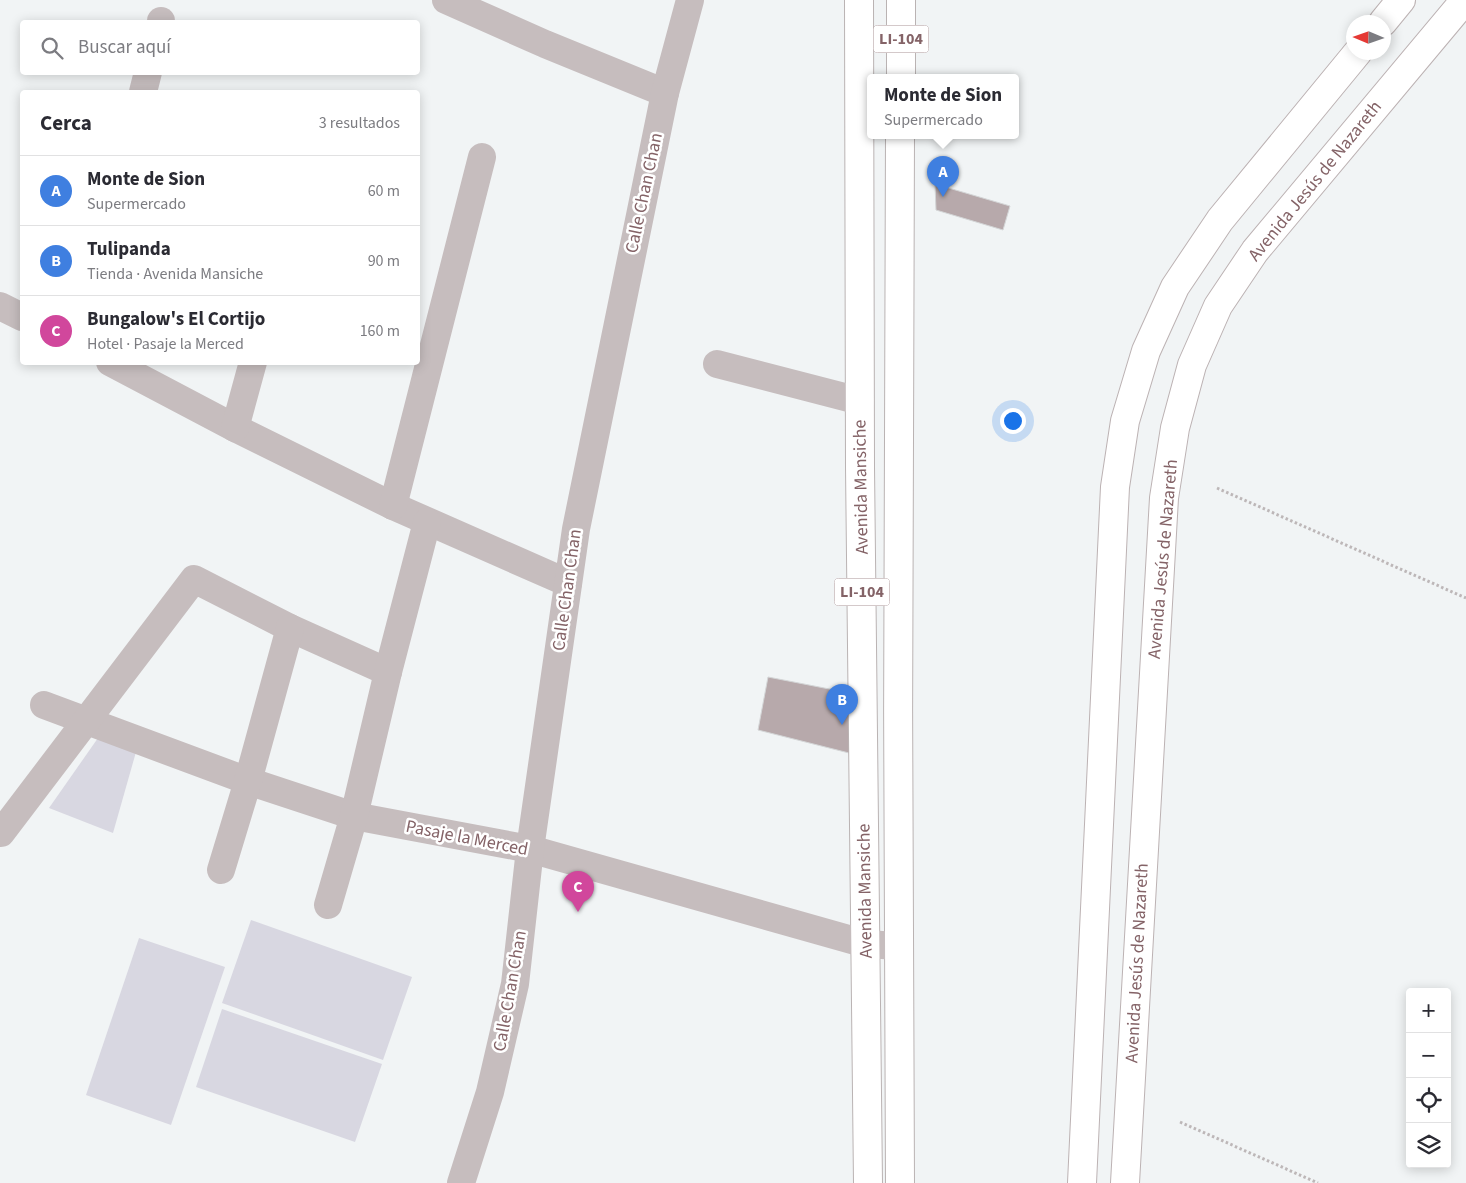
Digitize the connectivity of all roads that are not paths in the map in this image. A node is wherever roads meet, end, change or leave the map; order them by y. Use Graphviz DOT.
graph roads {
  1 [pos="446,0"];
  2 [pos="690,0"];
  3 [pos="859,0"];
  4 [pos="901,0"];
  5 [pos="1401,0"];
  6 [pos="1465,0"];
  7 [pos="1388,15"];
  8 [pos="1351,60"];
  9 [pos="901,74"];
  10 [pos="147,75"];
  11 [pos="144,90"];
  12 [pos="665,92"];
  13 [pos="865,92"];
  14 [pos="900,139"];
  15 [pos="482,157"];
  16 [pos="0,306"];
  17 [pos="20,316"];
  18 [pos="717,364"];
  19 [pos="116,365"];
  20 [pos="252,365"];
  21 [pos="860,401"];
  22 [pos="235,428"];
  23 [pos="860,467"];
  24 [pos="898,468"];
  25 [pos="393,506"];
  26 [pos="427,522"];
  27 [pos="568,583"];
  28 [pos="290,628"];
  29 [pos="388,672"];
  30 [pos="44,705"];
  31 [pos="87,720"];
  32 [pos="248,781"];
  33 [pos="354,816"];
  34 [pos="1,833"];
  35 [pos="530,849"];
  36 [pos="221,870"];
  37 [pos="328,905"];
  38 [pos="866,944"];
  39 [pos="898,946"];
  40 [pos="461,1183"];
  41 [pos="868,1183"];
  42 [pos="900,1183"];
  43 [pos="1082,1183"];
  44 [pos="1125,1183"];
  1 -- 12 [label="street"];
  2 -- 12 [label="street, Calle Chan Chan"];
  3 -- 13 [label="main road, Avenida Mansiche / LI-104"];
  4 -- 9 [label="main road, LI-104"];
  5 -- 7 [label="main road"];
  6 -- 44 [label="main road, Avenida Jesús de Nazareth"];
  8 -- 43 [label="main road"];
  10 -- 11 [label="street"];
  12 -- 27 [label="street, Calle Chan Chan"];
  13 -- 21 [label="main road, Avenida Mansiche / LI-104"];
  14 -- 24 [label="main road, Avenida Mansiche / LI-104"];
  15 -- 25 [label="street"];
  16 -- 17 [label="street"];
  18 -- 21 [label="street"];
  19 -- 22 [label="street"];
  20 -- 22 [label="street"];
  21 -- 23 [label="main road, Avenida Mansiche / LI-104"];
  22 -- 25 [label="street"];
  23 -- 24 [label="main road"];
  23 -- 38 [label="main road, Avenida Mansiche / LI-104"];
  24 -- 39 [label="main road, Avenida Mansiche / LI-104"];
  25 -- 26 [label="street"];
  26 -- 27 [label="street"];
  26 -- 29 [label="street"];
  27 -- 35 [label="street, Calle Chan Chan"];
  28 -- 29 [label="street"];
  28 -- 31 [label="street"];
  28 -- 32 [label="street"];
  29 -- 33 [label="street"];
  30 -- 31 [label="street, Pasaje la Merced"];
  31 -- 32 [label="street, Pasaje la Merced"];
  31 -- 34 [label="street"];
  32 -- 33 [label="street, Pasaje la Merced"];
  32 -- 36 [label="street"];
  33 -- 35 [label="street, Pasaje la Merced"];
  33 -- 37 [label="street"];
  35 -- 38 [label="street, Pasaje la Merced"];
  35 -- 40 [label="street, Calle Chan Chan"];
  38 -- 39 [label="street, Pasaje la Merced"];
  38 -- 41 [label="main road, Avenida Mansiche / LI-104"];
  39 -- 42 [label="main road, Avenida Mansiche / LI-104"];
}
